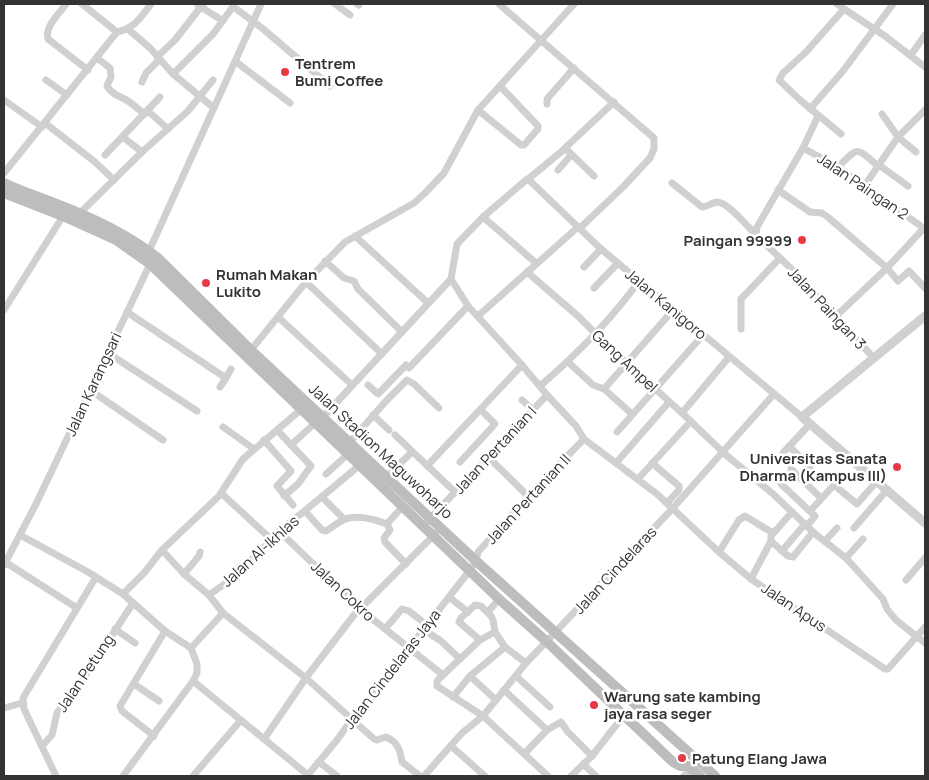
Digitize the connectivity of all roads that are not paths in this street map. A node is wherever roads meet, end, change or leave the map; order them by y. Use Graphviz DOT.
graph roads {
  1 [pos="66,4"];
  2 [pos="82,4"];
  3 [pos="139,4"];
  4 [pos="261,4"];
  5 [pos="335,4"];
  6 [pos="499,4"];
  7 [pos="574,4"];
  8 [pos="837,4"];
  9 [pos="893,4"];
  10 [pos="200,5"];
  11 [pos="148,6"];
  12 [pos="844,9"];
  13 [pos="350,15"];
  14 [pos="223,21"];
  15 [pos="253,22"];
  16 [pos="128,29"];
  17 [pos="873,29"];
  18 [pos="117,32"];
  19 [pos="925,35"];
  20 [pos="542,39"];
  21 [pos="911,55"];
  22 [pos="97,58"];
  23 [pos="158,58"];
  24 [pos="235,61"];
  25 [pos="925,67"];
  26 [pos="574,68"];
  27 [pos="88,70"];
  28 [pos="173,74"];
  29 [pos="46,80"];
  30 [pos="213,80"];
  31 [pos="142,82"];
  32 [pos="330,86"];
  33 [pos="500,86"];
  34 [pos="67,96"];
  35 [pos="199,96"];
  36 [pos="160,97"];
  37 [pos="4,100"];
  38 [pos="614,102"];
  39 [pos="290,103"];
  40 [pos="547,104"];
  41 [pos="214,108"];
  42 [pos="810,109"];
  43 [pos="478,110"];
  44 [pos="925,110"];
  45 [pos="147,112"];
  46 [pos="882,114"];
  47 [pos="818,116"];
  48 [pos="44,125"];
  49 [pos="168,129"];
  50 [pos="840,134"];
  51 [pos="123,137"];
  52 [pos="898,137"];
  53 [pos="566,146"];
  54 [pos="804,148"];
  55 [pos="142,152"];
  56 [pos="916,152"];
  57 [pos="105,155"];
  58 [pos="571,155"];
  59 [pos="878,165"];
  60 [pos="838,167"];
  61 [pos="558,170"];
  62 [pos="4,173"];
  63 [pos="594,176"];
  64 [pos="114,180"];
  65 [pos="526,180"];
  66 [pos="4,183"];
  67 [pos="672,183"];
  68 [pos="865,185"];
  69 [pos="908,186"];
  70 [pos="778,190"];
  71 [pos="4,193"];
  72 [pos="80,213"];
  73 [pos="63,216"];
  74 [pos="483,217"];
  75 [pos="579,227"];
  76 [pos="925,228"];
  77 [pos="355,236"];
  78 [pos="757,236"];
  79 [pos="119,237"];
  80 [pos="601,249"];
  81 [pos="149,251"];
  82 [pos="780,258"];
  83 [pos="325,261"];
  84 [pos="536,262"];
  85 [pos="618,263"];
  86 [pos="150,264"];
  87 [pos="584,266"];
  88 [pos="887,268"];
  89 [pos="527,272"];
  90 [pos="451,278"];
  91 [pos="639,281"];
  92 [pos="306,282"];
  93 [pos="177,283"];
  94 [pos="594,288"];
  95 [pos="925,288"];
  96 [pos="428,304"];
  97 [pos="468,306"];
  98 [pos="4,310"];
  99 [pos="673,310"];
  100 [pos="127,312"];
  101 [pos="478,316"];
  102 [pos="925,316"];
  103 [pos="278,317"];
  104 [pos="835,317"];
  105 [pos="741,329"];
  106 [pos="402,332"];
  107 [pos="595,332"];
  108 [pos="703,335"];
  109 [pos="251,350"];
  110 [pos="108,353"];
  111 [pos="382,354"];
  112 [pos="729,357"];
  113 [pos="874,358"];
  114 [pos="568,362"];
  115 [pos="627,363"];
  116 [pos="522,365"];
  117 [pos="231,368"];
  118 [pos="226,378"];
  119 [pos="352,385"];
  120 [pos="368,385"];
  121 [pos="540,386"];
  122 [pos="220,387"];
  123 [pos="604,389"];
  124 [pos="90,390"];
  125 [pos="655,390"];
  126 [pos="378,394"];
  127 [pos="774,394"];
  128 [pos="547,395"];
  129 [pos="522,400"];
  130 [pos="386,401"];
  131 [pos="669,402"];
  132 [pos="305,407"];
  133 [pos="439,408"];
  134 [pos="481,410"];
  135 [pos="533,410"];
  136 [pos="197,411"];
  137 [pos="682,413"];
  138 [pos="632,414"];
  139 [pos="373,415"];
  140 [pos="802,417"];
  141 [pos="319,420"];
  142 [pos="691,422"];
  143 [pos="810,424"];
  144 [pos="223,427"];
  145 [pos="277,430"];
  146 [pos="617,432"];
  147 [pos="584,439"];
  148 [pos="163,440"];
  149 [pos="264,440"];
  150 [pos="350,442"];
  151 [pos="291,445"];
  152 [pos="789,446"];
  153 [pos="254,449"];
  154 [pos="722,451"];
  155 [pos="412,452"];
  156 [pos="783,453"];
  157 [pos="348,454"];
  158 [pos="488,457"];
  159 [pos="460,462"];
  160 [pos="616,462"];
  161 [pos="652,463"];
  162 [pos="360,465"];
  163 [pos="428,466"];
  164 [pos="810,467"];
  165 [pos="791,469"];
  166 [pos="326,474"];
  167 [pos="386,477"];
  168 [pos="638,479"];
  169 [pos="877,481"];
  170 [pos="781,484"];
  171 [pos="887,490"];
  172 [pos="455,492"];
  173 [pos="220,493"];
  174 [pos="284,496"];
  175 [pos="322,497"];
  176 [pos="529,497"];
  177 [pos="821,498"];
  178 [pos="293,505"];
  179 [pos="403,506"];
  180 [pos="670,506"];
  181 [pos="811,510"];
  182 [pos="305,511"];
  183 [pos="792,512"];
  184 [pos="344,519"];
  185 [pos="427,522"];
  186 [pos="925,522"];
  187 [pos="387,524"];
  188 [pos="808,527"];
  189 [pos="837,528"];
  190 [pos="854,528"];
  191 [pos="279,531"];
  192 [pos="437,532"];
  193 [pos="20,535"];
  194 [pos="772,537"];
  195 [pos="863,539"];
  196 [pos="272,540"];
  197 [pos="825,542"];
  198 [pos="162,550"];
  199 [pos="782,551"];
  200 [pos="200,552"];
  201 [pos="719,552"];
  202 [pos="846,558"];
  203 [pos="925,558"];
  204 [pos="476,561"];
  205 [pos="5,564"];
  206 [pos="406,564"];
  207 [pos="470,570"];
  208 [pos="184,574"];
  209 [pos="96,577"];
  210 [pos="751,579"];
  211 [pos="906,580"];
  212 [pos="123,594"];
  213 [pos="209,595"];
  214 [pos="449,597"];
  215 [pos="499,599"];
  216 [pos="133,603"];
  217 [pos="77,608"];
  218 [pos="360,609"];
  219 [pos="468,612"];
  220 [pos="488,612"];
  221 [pos="223,613"];
  222 [pos="925,627"];
  223 [pos="425,628"];
  224 [pos="115,629"];
  225 [pos="385,629"];
  226 [pos="166,631"];
  227 [pos="495,632"];
  228 [pos="556,632"];
  229 [pos="917,636"];
  230 [pos="480,640"];
  231 [pos="135,642"];
  232 [pos="547,642"];
  233 [pos="925,643"];
  234 [pos="410,647"];
  235 [pos="505,647"];
  236 [pos="191,648"];
  237 [pos="460,659"];
  238 [pos="526,663"];
  239 [pos="443,675"];
  240 [pos="470,676"];
  241 [pos="516,676"];
  242 [pos="306,678"];
  243 [pos="193,681"];
  244 [pos="134,684"];
  245 [pos="504,690"];
  246 [pos="453,697"];
  247 [pos="496,700"];
  248 [pos="159,701"];
  249 [pos="22,703"];
  250 [pos="550,707"];
  251 [pos="4,708"];
  252 [pos="624,715"];
  253 [pos="483,716"];
  254 [pos="352,719"];
  255 [pos="241,720"];
  256 [pos="547,730"];
  257 [pos="154,736"];
  258 [pos="264,739"];
  259 [pos="680,744"];
  260 [pos="42,746"];
  261 [pos="451,746"];
  262 [pos="525,753"];
  263 [pos="592,756"];
  264 [pos="668,757"];
  265 [pos="699,760"];
  266 [pos="319,762"];
  267 [pos="583,764"];
  268 [pos="688,772"];
  269 [pos="430,775"];
  270 [pos="56,776"];
  271 [pos="124,776"];
  272 [pos="193,776"];
  273 [pos="307,776"];
  274 [pos="337,776"];
  275 [pos="420,776"];
  276 [pos="485,776"];
  277 [pos="548,776"];
  278 [pos="571,776"];
  279 [pos="596,776"];
  280 [pos="700,776"];
  281 [pos="716,776"];
  1 -- 27 [label="street"];
  2 -- 18 [label="street"];
  3 -- 11 [label="street"];
  4 -- 15 [label="street"];
  5 -- 13 [label="street"];
  6 -- 20 [label="street"];
  7 -- 20 [label="street"];
  8 -- 12 [label="street"];
  9 -- 17 [label="street"];
  10 -- 14 [label="street"];
  10 -- 23 [label="street"];
  11 -- 16 [label="street"];
  12 -- 17 [label="street"];
  12 -- 42 [label="street"];
  14 -- 15 [label="street"];
  14 -- 28 [label="street"];
  15 -- 24 [label="street"];
  15 -- 32 [label="street"];
  16 -- 18 [label="street"];
  16 -- 23 [label="street"];
  17 -- 21 [label="street"];
  17 -- 42 [label="street"];
  18 -- 22 [label="street"];
  19 -- 21 [label="street"];
  20 -- 26 [label="street"];
  20 -- 33 [label="street"];
  21 -- 25 [label="street"];
  22 -- 27 [label="street"];
  22 -- 45 [label="street"];
  23 -- 28 [label="street"];
  23 -- 31 [label="street"];
  24 -- 39 [label="street"];
  24 -- 41 [label="street"];
  26 -- 38 [label="street"];
  26 -- 40 [label="street"];
  27 -- 34 [label="street"];
  28 -- 35 [label="street"];
  29 -- 34 [label="street"];
  30 -- 35 [label="street"];
  33 -- 43 [label="street"];
  33 -- 43 [label="street"];
  34 -- 48 [label="street"];
  35 -- 41 [label="street"];
  35 -- 49 [label="street"];
  36 -- 45 [label="street"];
  37 -- 48 [label="street"];
  38 -- 53 [label="street"];
  38 -- 75 [label="street"];
  41 -- 81 [label="street"];
  42 -- 47 [label="street"];
  43 -- 77 [label="street"];
  44 -- 52 [label="street"];
  45 -- 49 [label="street"];
  45 -- 51 [label="street"];
  46 -- 52 [label="street"];
  47 -- 50 [label="street"];
  47 -- 54 [label="street, Jalan Paingan 2"];
  48 -- 62 [label="street"];
  48 -- 64 [label="street"];
  49 -- 55 [label="street"];
  51 -- 55 [label="street"];
  51 -- 57 [label="street"];
  52 -- 56 [label="street"];
  52 -- 59 [label="street"];
  53 -- 58 [label="street"];
  53 -- 65 [label="street"];
  54 -- 60 [label="street, Jalan Paingan 2"];
  54 -- 70 [label="street"];
  55 -- 64 [label="street"];
  58 -- 61 [label="street"];
  58 -- 63 [label="street"];
  59 -- 60 [label="street"];
  59 -- 68 [label="street"];
  59 -- 69 [label="street"];
  60 -- 68 [label="street, Jalan Paingan 2"];
  64 -- 72 [label="street"];
  65 -- 74 [label="street"];
  65 -- 75 [label="street, Jalan Kanigoro"];
  66 -- 72 [label="main road, Jalan Stadion Maguwoharjo"];
  67 -- 78 [label="street, Jalan Paingan 3"];
  68 -- 76 [label="street, Jalan Paingan 2"];
  70 -- 78 [label="street"];
  70 -- 88 [label="street"];
  71 -- 73 [label="main road, Jalan Stadion Maguwoharjo"];
  72 -- 79 [label="main road, Jalan Stadion Maguwoharjo"];
  73 -- 79 [label="main road, Jalan Stadion Maguwoharjo"];
  73 -- 98 [label="street"];
  74 -- 84 [label="street"];
  74 -- 90 [label="street"];
  75 -- 80 [label="street, Jalan Kanigoro"];
  75 -- 84 [label="street"];
  76 -- 88 [label="street"];
  77 -- 83 [label="street"];
  77 -- 96 [label="street"];
  78 -- 82 [label="street, Jalan Paingan 3"];
  79 -- 81 [label="main road, Jalan Stadion Maguwoharjo"];
  79 -- 86 [label="main road, Jalan Stadion Maguwoharjo"];
  80 -- 85 [label="street, Jalan Kanigoro"];
  80 -- 87 [label="street"];
  81 -- 93 [label="main road, Jalan Stadion Maguwoharjo"];
  82 -- 104 [label="street, Jalan Paingan 3"];
  82 -- 105 [label="street"];
  83 -- 92 [label="street"];
  83 -- 106 [label="street"];
  84 -- 89 [label="street"];
  85 -- 91 [label="street, Jalan Kanigoro"];
  85 -- 94 [label="street"];
  86 -- 93 [label="main road, Jalan Stadion Maguwoharjo"];
  86 -- 100 [label="street, Jalan Karangsari"];
  88 -- 95 [label="street"];
  88 -- 104 [label="street"];
  89 -- 101 [label="street"];
  89 -- 107 [label="street, Gang Ampel"];
  90 -- 96 [label="street"];
  90 -- 97 [label="street, Jalan Apus"];
  91 -- 99 [label="street, Jalan Kanigoro"];
  91 -- 107 [label="street"];
  92 -- 103 [label="street"];
  92 -- 111 [label="street"];
  93 -- 109 [label="main road, Jalan Stadion Maguwoharjo"];
  93 -- 132 [label="main road, Jalan Stadion Maguwoharjo"];
  96 -- 106 [label="street"];
  97 -- 101 [label="street, Jalan Apus"];
  97 -- 126 [label="street"];
  99 -- 108 [label="street, Jalan Kanigoro"];
  99 -- 115 [label="street"];
  100 -- 110 [label="street, Jalan Karangsari"];
  100 -- 118 [label="street"];
  101 -- 116 [label="street, Jalan Apus"];
  102 -- 113 [label="street"];
  103 -- 109 [label="street"];
  103 -- 119 [label="street"];
  104 -- 113 [label="street, Jalan Paingan 3"];
  106 -- 111 [label="street"];
  107 -- 114 [label="street"];
  107 -- 115 [label="street, Gang Ampel"];
  108 -- 112 [label="street, Jalan Kanigoro"];
  108 -- 125 [label="street"];
  109 -- 132 [label="main road, Jalan Stadion Maguwoharjo"];
  110 -- 124 [label="street, Jalan Karangsari"];
  110 -- 136 [label="street"];
  111 -- 119 [label="street"];
  112 -- 127 [label="street, Jalan Kanigoro"];
  112 -- 137 [label="street"];
  113 -- 140 [label="street"];
  114 -- 121 [label="street"];
  114 -- 123 [label="street"];
  115 -- 123 [label="street"];
  115 -- 125 [label="street, Gang Ampel"];
  116 -- 121 [label="street, Jalan Apus"];
  116 -- 134 [label="street"];
  117 -- 118 [label="street"];
  118 -- 122 [label="street"];
  119 -- 141 [label="street"];
  120 -- 126 [label="street"];
  121 -- 128 [label="street, Jalan Apus"];
  123 -- 138 [label="street"];
  124 -- 148 [label="street"];
  124 -- 193 [label="street, Jalan Karangsari"];
  125 -- 131 [label="street, Gang Ampel"];
  125 -- 138 [label="street"];
  126 -- 130 [label="street"];
  127 -- 140 [label="street, Jalan Kanigoro"];
  127 -- 154 [label="street"];
  128 -- 135 [label="street, Jalan Pertanian I"];
  128 -- 147 [label="street, Jalan Apus"];
  129 -- 135 [label="street"];
  130 -- 133 [label="street"];
  130 -- 139 [label="street"];
  131 -- 137 [label="street, Gang Ampel"];
  131 -- 160 [label="street"];
  132 -- 141 [label="main road, Jalan Stadion Maguwoharjo"];
  132 -- 145 [label="street"];
  134 -- 159 [label="street"];
  134 -- 163 [label="street"];
  135 -- 158 [label="street, Jalan Pertanian I"];
  137 -- 142 [label="street, Gang Ampel"];
  138 -- 146 [label="street"];
  139 -- 150 [label="street"];
  139 -- 155 [label="street"];
  140 -- 143 [label="street, Jalan Kanigoro"];
  141 -- 150 [label="main road, Jalan Stadion Maguwoharjo"];
  141 -- 151 [label="street"];
  141 -- 157 [label="main road, Jalan Stadion Maguwoharjo"];
  142 -- 154 [label="street, Gang Ampel"];
  142 -- 161 [label="street"];
  143 -- 152 [label="street"];
  143 -- 169 [label="street, Jalan Kanigoro"];
  144 -- 153 [label="street"];
  145 -- 149 [label="street"];
  145 -- 151 [label="street"];
  147 -- 160 [label="street, Jalan Apus"];
  147 -- 176 [label="street, Jalan Pertanian II"];
  149 -- 153 [label="street"];
  149 -- 174 [label="street"];
  150 -- 167 [label="main road, Jalan Stadion Maguwoharjo"];
  151 -- 174 [label="street"];
  152 -- 156 [label="street"];
  152 -- 164 [label="street"];
  153 -- 173 [label="street"];
  154 -- 180 [label="street"];
  154 -- 183 [label="street, Gang Ampel"];
  155 -- 163 [label="street"];
  155 -- 167 [label="street"];
  157 -- 162 [label="main road, Jalan Stadion Maguwoharjo"];
  157 -- 166 [label="street"];
  158 -- 172 [label="street, Jalan Pertanian I"];
  158 -- 176 [label="street"];
  160 -- 168 [label="street, Jalan Apus"];
  161 -- 168 [label="street"];
  161 -- 180 [label="street"];
  162 -- 175 [label="street, Jalan Al-Ikhlas"];
  162 -- 179 [label="main road, Jalan Stadion Maguwoharjo"];
  163 -- 172 [label="street"];
  165 -- 177 [label="street"];
  167 -- 185 [label="main road, Jalan Stadion Maguwoharjo"];
  168 -- 180 [label="street, Jalan Apus"];
  169 -- 171 [label="street, Jalan Kanigoro"];
  169 -- 177 [label="street"];
  170 -- 181 [label="street"];
  171 -- 186 [label="street, Jalan Kanigoro"];
  171 -- 190 [label="street"];
  172 -- 185 [label="street, Jalan Pertanian I"];
  173 -- 196 [label="street"];
  173 -- 198 [label="street"];
  174 -- 178 [label="street"];
  175 -- 182 [label="street, Jalan Al-Ikhlas"];
  175 -- 184 [label="street"];
  176 -- 204 [label="street, Jalan Pertanian II"];
  177 -- 181 [label="street"];
  179 -- 185 [label="main road, Jalan Stadion Maguwoharjo"];
  179 -- 187 [label="street"];
  180 -- 201 [label="street, Jalan Apus"];
  180 -- 228 [label="street, Jalan Cindelaras"];
  181 -- 188 [label="street"];
  182 -- 184 [label="street"];
  182 -- 191 [label="street, Jalan Al-Ikhlas"];
  183 -- 188 [label="street, Gang Ampel"];
  183 -- 194 [label="street"];
  184 -- 187 [label="street"];
  185 -- 192 [label="main road, Jalan Stadion Maguwoharjo"];
  187 -- 206 [label="street"];
  188 -- 197 [label="street, Gang Ampel"];
  188 -- 199 [label="street"];
  188 -- 199 [label="street"];
  189 -- 197 [label="street"];
  191 -- 196 [label="street, Jalan Al-Ikhlas"];
  191 -- 218 [label="street, Jalan Cokro"];
  192 -- 204 [label="main road, Jalan Stadion Maguwoharjo"];
  192 -- 206 [label="street"];
  192 -- 207 [label="main road, Jalan Stadion Maguwoharjo"];
  193 -- 205 [label="street, Jalan Karangsari"];
  193 -- 209 [label="street"];
  194 -- 199 [label="street"];
  194 -- 201 [label="street"];
  194 -- 210 [label="street"];
  195 -- 202 [label="street"];
  196 -- 213 [label="street, Jalan Al-Ikhlas"];
  197 -- 202 [label="street, Gang Ampel"];
  198 -- 208 [label="street, Jalan Al-Ikhlas"];
  198 -- 212 [label="street"];
  200 -- 208 [label="street"];
  201 -- 210 [label="street, Jalan Apus"];
  202 -- 229 [label="street, Gang Ampel"];
  203 -- 211 [label="street"];
  204 -- 207 [label="street, Jalan Cindelaras Jaya"];
  204 -- 228 [label="main road, Jalan Stadion Maguwoharjo"];
  205 -- 217 [label="street"];
  206 -- 218 [label="street"];
  207 -- 214 [label="street, Jalan Cindelaras Jaya"];
  207 -- 215 [label="main road, Jalan Stadion Maguwoharjo"];
  208 -- 213 [label="street, Jalan Al-Ikhlas"];
  209 -- 212 [label="street"];
  209 -- 217 [label="street"];
  210 -- 229 [label="street, Jalan Apus"];
  212 -- 216 [label="street"];
  213 -- 221 [label="street"];
  214 -- 219 [label="street"];
  214 -- 223 [label="street, Jalan Cindelaras Jaya"];
  215 -- 220 [label="street"];
  215 -- 232 [label="main road, Jalan Stadion Maguwoharjo"];
  216 -- 224 [label="street, Jalan Petung"];
  216 -- 226 [label="street"];
  217 -- 249 [label="street"];
  218 -- 225 [label="street, Jalan Cokro"];
  218 -- 242 [label="street"];
  219 -- 220 [label="street"];
  219 -- 230 [label="street"];
  220 -- 227 [label="street"];
  221 -- 236 [label="street"];
  221 -- 242 [label="street"];
  222 -- 229 [label="street"];
  223 -- 225 [label="street"];
  223 -- 234 [label="street, Jalan Cindelaras Jaya"];
  223 -- 237 [label="street"];
  224 -- 231 [label="street"];
  224 -- 260 [label="street, Jalan Petung"];
  225 -- 234 [label="street, Jalan Cokro"];
  226 -- 236 [label="street"];
  226 -- 244 [label="street"];
  227 -- 230 [label="street"];
  227 -- 235 [label="street"];
  228 -- 232 [label="street, Jalan Cindelaras"];
  228 -- 259 [label="main road, Jalan Stadion Maguwoharjo"];
  229 -- 233 [label="street, Gang Ampel"];
  230 -- 237 [label="street"];
  232 -- 238 [label="street, Jalan Cindelaras"];
  232 -- 252 [label="main road, Jalan Stadion Maguwoharjo"];
  234 -- 239 [label="street, Jalan Cokro"];
  234 -- 254 [label="street, Jalan Cindelaras Jaya"];
  235 -- 238 [label="street"];
  235 -- 240 [label="street"];
  236 -- 243 [label="street"];
  237 -- 239 [label="street"];
  238 -- 241 [label="street, Jalan Cindelaras"];
  239 -- 246 [label="street"];
  240 -- 246 [label="street"];
  240 -- 247 [label="street"];
  241 -- 245 [label="street, Jalan Cindelaras"];
  241 -- 250 [label="street"];
  242 -- 254 [label="street"];
  242 -- 258 [label="street"];
  243 -- 255 [label="street"];
  243 -- 257 [label="street"];
  244 -- 248 [label="street"];
  244 -- 257 [label="street"];
  245 -- 247 [label="street, Jalan Cindelaras"];
  245 -- 256 [label="street"];
  246 -- 253 [label="street"];
  247 -- 253 [label="street, Jalan Cindelaras"];
  249 -- 251 [label="street"];
  249 -- 260 [label="street"];
  252 -- 263 [label="street"];
  252 -- 264 [label="main road, Jalan Stadion Maguwoharjo"];
  253 -- 261 [label="street, Jalan Cindelaras"];
  253 -- 262 [label="street"];
  254 -- 266 [label="street, Jalan Cindelaras Jaya"];
  254 -- 275 [label="street"];
  255 -- 258 [label="street"];
  255 -- 272 [label="street"];
  256 -- 262 [label="street"];
  256 -- 263 [label="street"];
  257 -- 271 [label="street"];
  258 -- 273 [label="street"];
  259 -- 264 [label="main road"];
  259 -- 265 [label="main road, Jalan Stadion Maguwoharjo"];
  260 -- 270 [label="street"];
  261 -- 269 [label="street, Jalan Cindelaras"];
  261 -- 276 [label="street"];
  262 -- 277 [label="street"];
  263 -- 267 [label="street"];
  264 -- 268 [label="main road, Jalan Stadion Maguwoharjo"];
  265 -- 268 [label="street"];
  265 -- 281 [label="main road, Jalan Stadion Maguwoharjo"];
  266 -- 273 [label="street, Jalan Cindelaras Jaya"];
  266 -- 274 [label="street"];
  267 -- 278 [label="street"];
  267 -- 279 [label="street"];
  268 -- 280 [label="main road, Jalan Stadion Maguwoharjo"];
}
